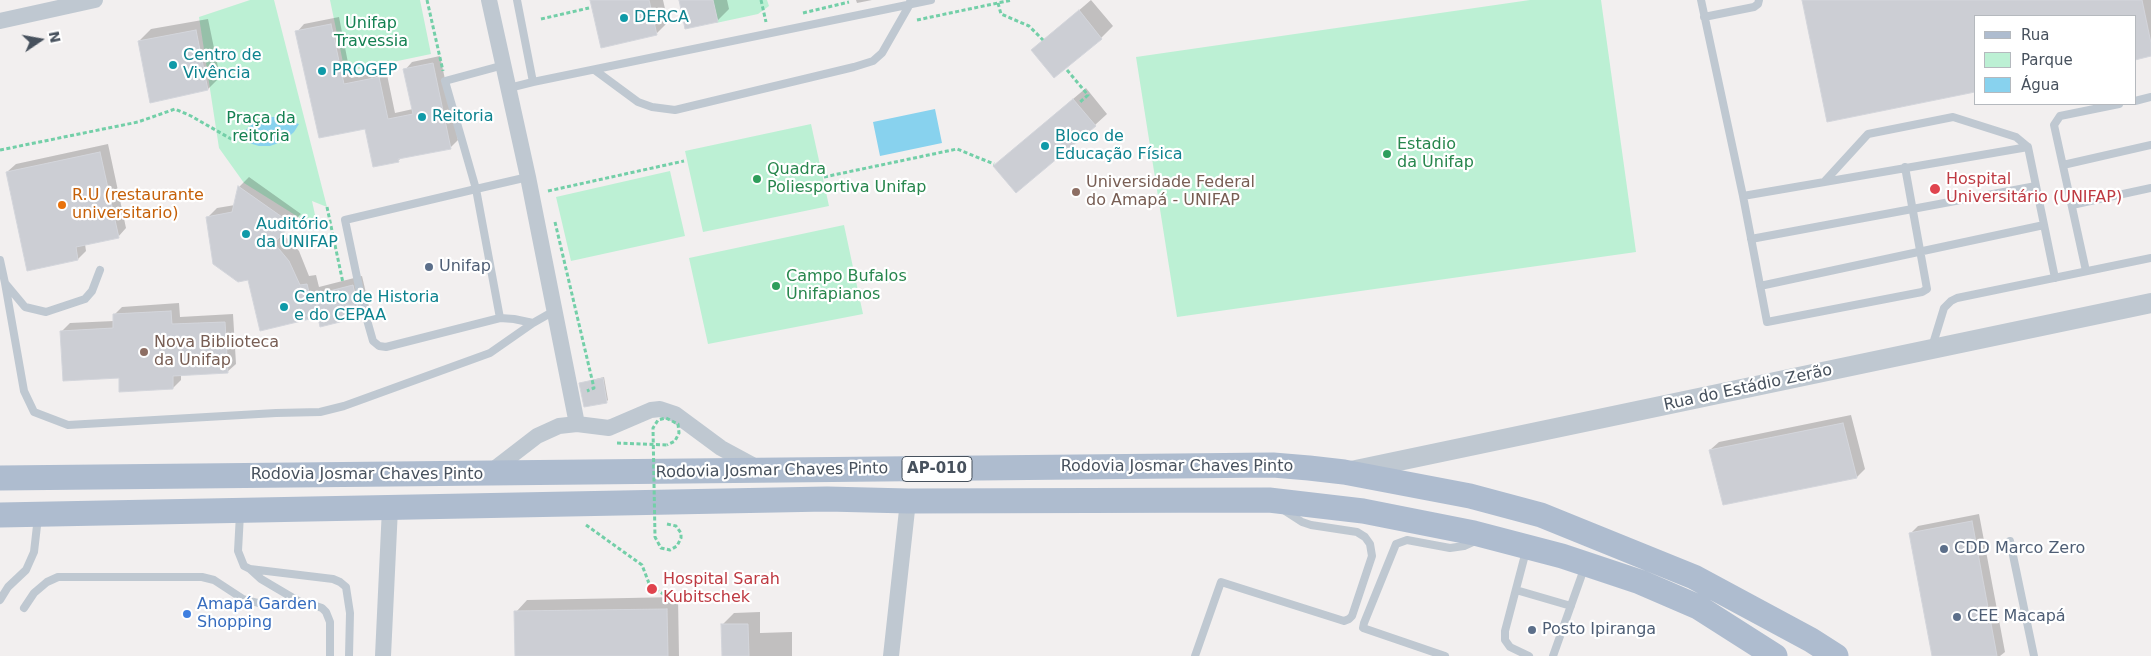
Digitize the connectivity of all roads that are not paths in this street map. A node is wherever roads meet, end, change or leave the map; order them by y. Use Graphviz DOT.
graph roads {
  1 [pos="95,0"];
  2 [pos="489,0"];
  3 [pos="517,0"];
  4 [pos="931,0"];
  5 [pos="1701,0"];
  6 [pos="1759,0"];
  7 [pos="910,2"];
  8 [pos="1704,17"];
  9 [pos="0,21"];
  10 [pos="504,65"];
  11 [pos="596,71"];
  12 [pos="533,82"];
  13 [pos="509,88"];
  14 [pos="2151,97"];
  15 [pos="2136,100"];
  16 [pos="2114,105"];
  17 [pos="2151,145"];
  18 [pos="2028,147"];
  19 [pos="2063,165"];
  20 [pos="1905,168"];
  21 [pos="528,177"];
  22 [pos="1825,181"];
  23 [pos="2036,186"];
  24 [pos="2151,188"];
  25 [pos="476,189"];
  26 [pos="1743,196"];
  27 [pos="2072,205"];
  28 [pos="1912,209"];
  29 [pos="2044,225"];
  30 [pos="1751,239"];
  31 [pos="1921,251"];
  32 [pos="2151,258"];
  33 [pos="0,260"];
  34 [pos="100,270"];
  35 [pos="2086,271"];
  36 [pos="2055,278"];
  37 [pos="5,283"];
  38 [pos="1760,286"];
  39 [pos="2151,303"];
  40 [pos="556,310"];
  41 [pos="500,318"];
  42 [pos="533,323"];
  43 [pos="1931,349"];
  44 [pos="578,424"];
  45 [pos="765,471"];
  46 [pos="1344,472"];
  47 [pos="487,474"];
  48 [pos="0,478"];
  49 [pos="1269,500"];
  50 [pos="908,501"];
  51 [pos="390,508"];
  52 [pos="240,510"];
  53 [pos="0,515"];
  54 [pos="38,515"];
  55 [pos="1486,536"];
  56 [pos="2010,541"];
  57 [pos="1527,547"];
  58 [pos="1586,564"];
  59 [pos="250,569"];
  60 [pos="1516,590"];
  61 [pos="0,600"];
  62 [pos="306,605"];
  63 [pos="1571,606"];
  64 [pos="24,608"];
  65 [pos="330,656"];
  66 [pos="349,656"];
  67 [pos="383,656"];
  68 [pos="891,656"];
  69 [pos="1195,656"];
  70 [pos="1445,656"];
  71 [pos="1530,656"];
  72 [pos="1553,656"];
  73 [pos="1775,656"];
  74 [pos="1836,656"];
  75 [pos="2034,656"];
  1 -- 9 [label="street"];
  2 -- 10 [label="street"];
  3 -- 12 [label="lane"];
  4 -- 7 [label="lane"];
  5 -- 8 [label="lane"];
  6 -- 8 [label="lane"];
  7 -- 11 [label="lane"];
  7 -- 11 [label="lane"];
  8 -- 26 [label="lane"];
  10 -- 13 [label="street"];
  10 -- 25 [label="lane"];
  11 -- 12 [label="lane"];
  12 -- 13 [label="lane"];
  13 -- 21 [label="street"];
  14 -- 15 [label="lane"];
  16 -- 19 [label="lane"];
  17 -- 19 [label="lane"];
  18 -- 20 [label="lane"];
  18 -- 22 [label="lane"];
  18 -- 23 [label="lane"];
  19 -- 27 [label="lane"];
  20 -- 22 [label="lane"];
  20 -- 28 [label="lane"];
  21 -- 25 [label="lane"];
  21 -- 40 [label="street"];
  22 -- 26 [label="lane"];
  23 -- 28 [label="lane"];
  23 -- 29 [label="lane"];
  24 -- 27 [label="lane"];
  25 -- 41 [label="lane"];
  25 -- 41 [label="lane"];
  26 -- 30 [label="lane"];
  27 -- 35 [label="lane"];
  28 -- 30 [label="lane"];
  28 -- 31 [label="lane"];
  29 -- 31 [label="lane"];
  29 -- 36 [label="lane"];
  30 -- 38 [label="lane"];
  31 -- 38 [label="lane"];
  31 -- 38 [label="lane"];
  32 -- 35 [label="lane"];
  33 -- 37 [label="lane"];
  34 -- 37 [label="lane"];
  35 -- 36 [label="lane"];
  36 -- 43 [label="lane"];
  37 -- 42 [label="lane"];
  39 -- 43 [label="street, Rua do Estádio Zerão"];
  40 -- 42 [label="lane"];
  40 -- 44 [label="street"];
  41 -- 42 [label="lane"];
  43 -- 46 [label="street, Rua do Estádio Zerão"];
  44 -- 45 [label="street"];
  44 -- 47 [label="street"];
  45 -- 46 [label="main road, Rodovia Josmar Chaves Pinto / AP-010"];
  45 -- 47 [label="main road, Rodovia Josmar Chaves Pinto / AP-010"];
  46 -- 74 [label="main road, Rodovia Josmar Chaves Pinto / AP-010"];
  47 -- 48 [label="main road, Rodovia Josmar Chaves Pinto / AP-010"];
  49 -- 50 [label="main road, Rodovia Josmar Chaves Pinto / AP-010"];
  49 -- 55 [label="main road, Rodovia Josmar Chaves Pinto / AP-010"];
  49 -- 69 [label="lane"];
  50 -- 51 [label="main road, Rodovia Josmar Chaves Pinto / AP-010"];
  50 -- 68 [label="street"];
  51 -- 52 [label="main road, Rodovia Josmar Chaves Pinto / AP-010"];
  51 -- 67 [label="street"];
  52 -- 54 [label="main road, Rodovia Josmar Chaves Pinto / AP-010"];
  52 -- 59 [label="lane"];
  53 -- 54 [label="main road, Rodovia Josmar Chaves Pinto / AP-010"];
  54 -- 61 [label="lane"];
  55 -- 57 [label="main road, Rodovia Josmar Chaves Pinto / AP-010"];
  55 -- 70 [label="lane"];
  56 -- 75 [label="lane"];
  57 -- 58 [label="main road, Rodovia Josmar Chaves Pinto / AP-010"];
  57 -- 60 [label="lane"];
  58 -- 63 [label="lane"];
  58 -- 73 [label="main road, Rodovia Josmar Chaves Pinto / AP-010"];
  59 -- 62 [label="lane"];
  59 -- 66 [label="lane"];
  60 -- 63 [label="lane"];
  60 -- 71 [label="lane"];
  62 -- 64 [label="lane"];
  62 -- 65 [label="lane"];
  63 -- 72 [label="lane"];
}
